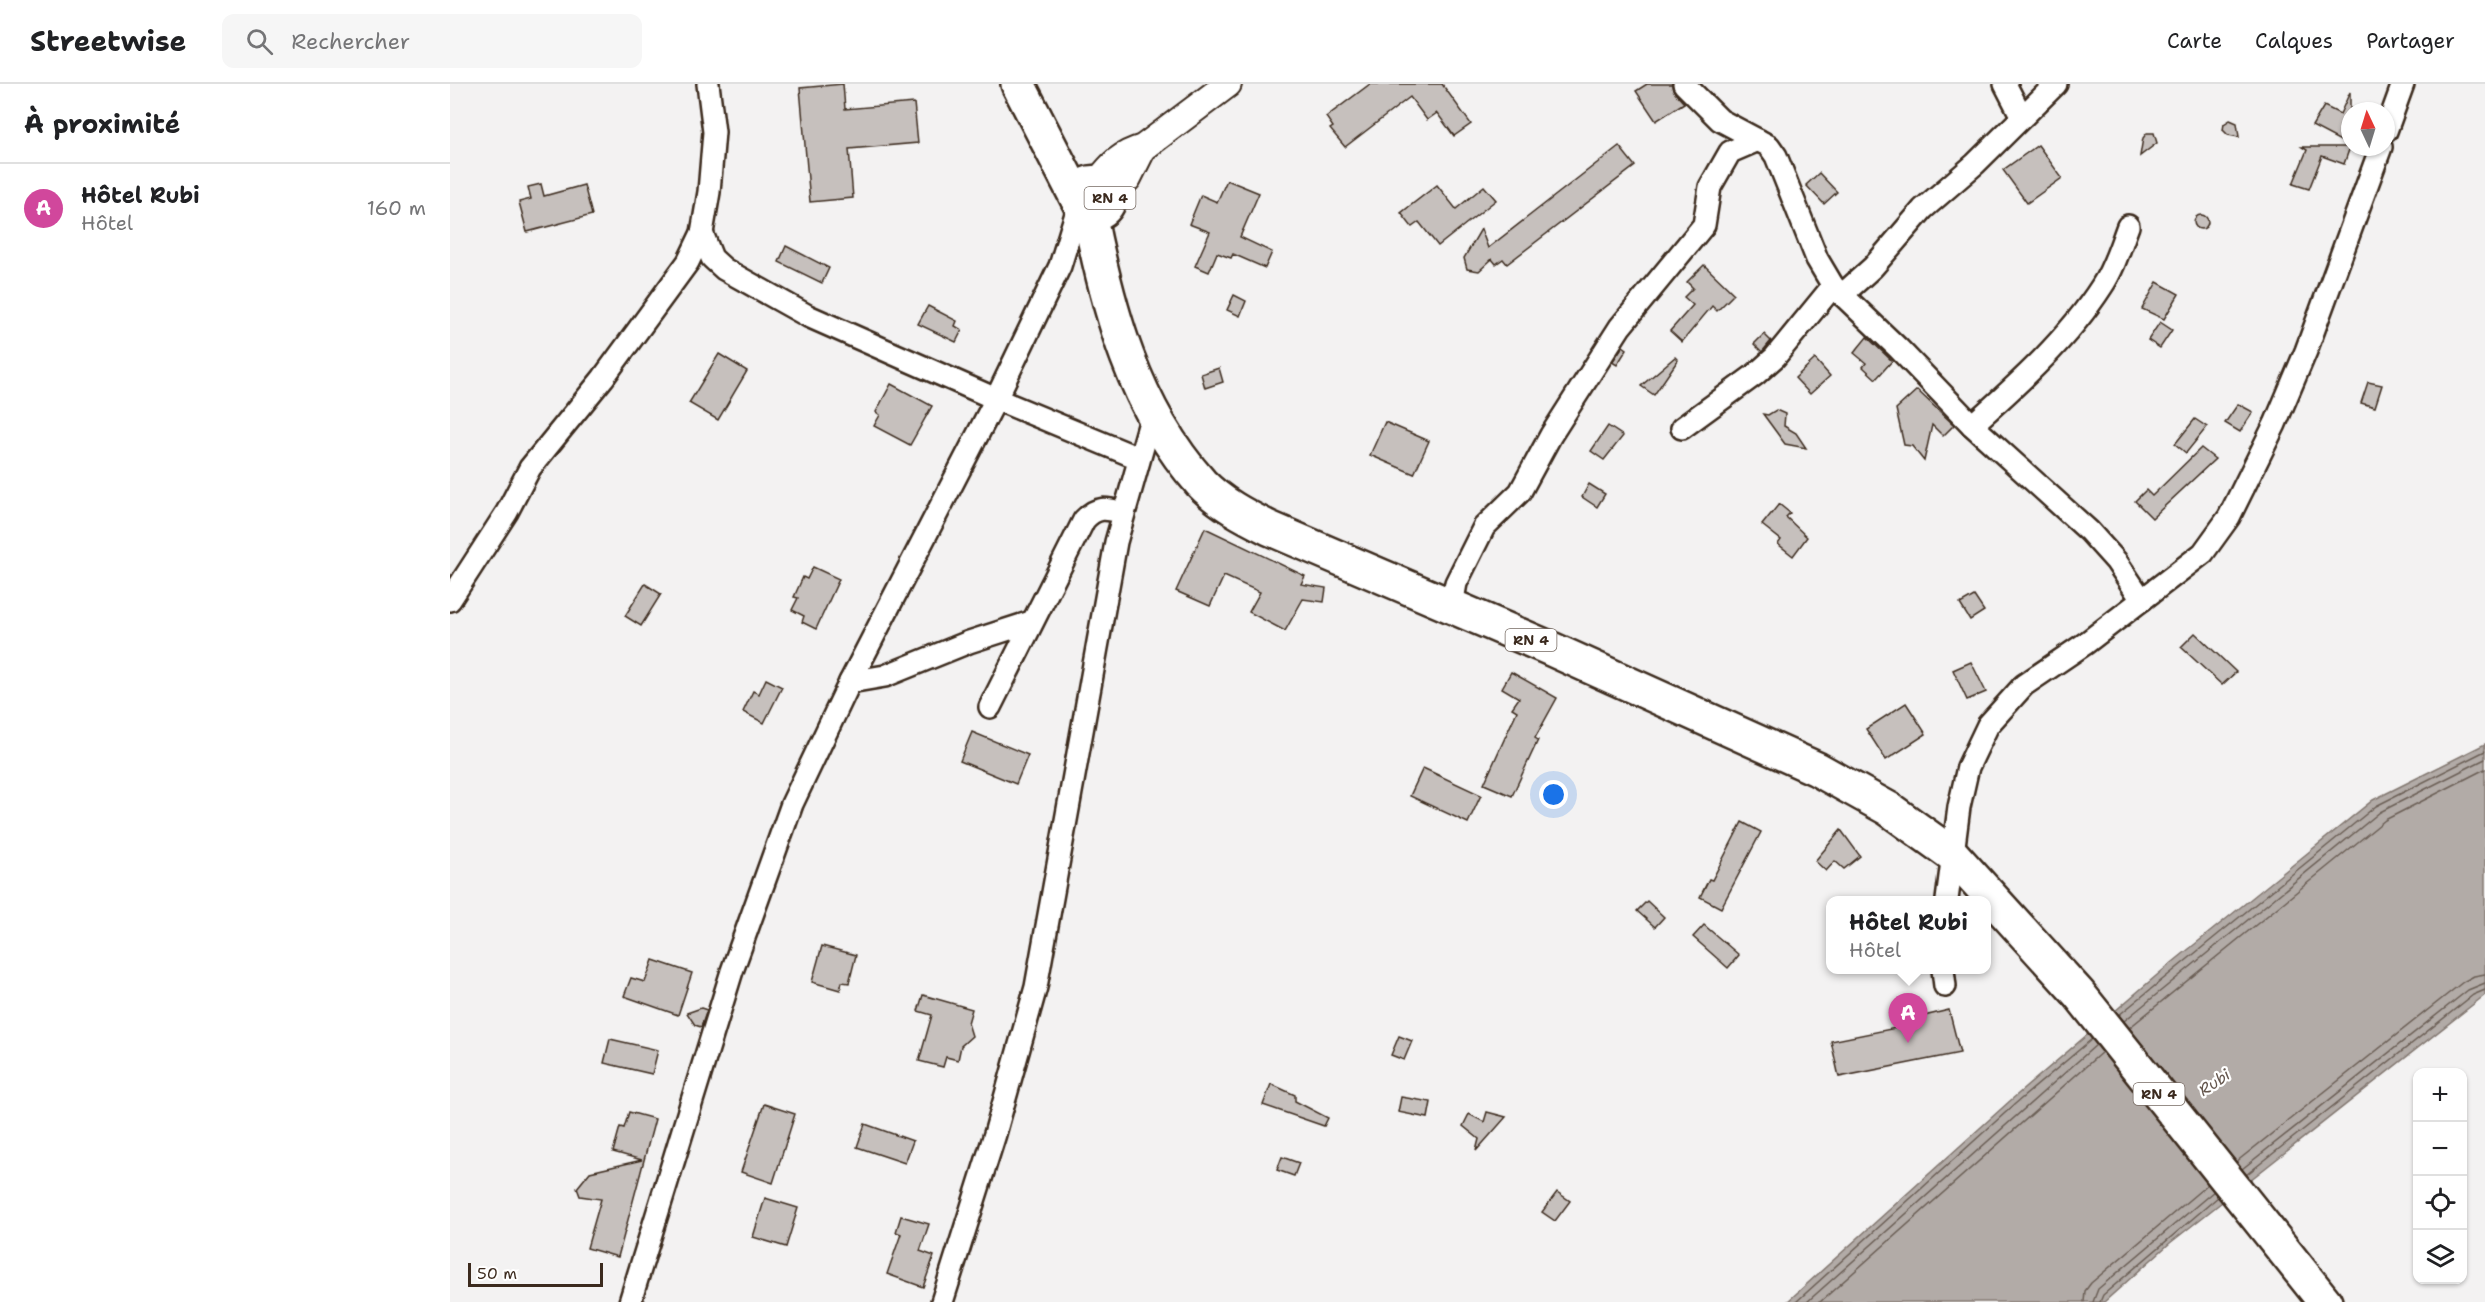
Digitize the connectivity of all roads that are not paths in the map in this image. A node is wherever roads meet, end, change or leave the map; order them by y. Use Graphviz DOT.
graph roads {
  1 [pos="708,84"];
  2 [pos="1018,84"];
  3 [pos="1228,84"];
  4 [pos="1684,84"];
  5 [pos="2005,84"];
  6 [pos="2056,84"];
  7 [pos="2403,84"];
  8 [pos="2395,106"];
  9 [pos="2022,117"];
  10 [pos="1720,120"];
  11 [pos="1758,140"];
  12 [pos="1730,152"];
  13 [pos="2378,156"];
  14 [pos="1091,196"];
  15 [pos="2128,226"];
  16 [pos="702,232"];
  17 [pos="712,258"];
  18 [pos="688,262"];
  19 [pos="1837,291"];
  20 [pos="996,399"];
  21 [pos="1152,415"];
  22 [pos="1972,425"];
  23 [pos="1682,428"];
  24 [pos="1138,458"];
  25 [pos="1123,513"];
  26 [pos="450,600"];
  27 [pos="2142,600"];
  28 [pos="1452,606"];
  29 [pos="1031,622"];
  30 [pos="850,682"];
  31 [pos="990,707"];
  32 [pos="1953,855"];
  33 [pos="1948,896"];
  34 [pos="1990,896"];
  35 [pos="1991,897"];
  36 [pos="631,1301"];
  37 [pos="942,1302"];
  38 [pos="2325,1302"];
  1 -- 16 [label="street"];
  2 -- 14 [label="highway, RN 4"];
  3 -- 14 [label="street"];
  4 -- 10 [label="street"];
  5 -- 9 [label="street"];
  6 -- 9 [label="street"];
  7 -- 8 [label="street"];
  9 -- 19 [label="street"];
  10 -- 11 [label="street"];
  10 -- 12 [label="street"];
  11 -- 12 [label="street"];
  11 -- 19 [label="street"];
  12 -- 28 [label="street"];
  13 -- 27 [label="street"];
  14 -- 20 [label="street"];
  14 -- 21 [label="highway, RN 4"];
  15 -- 22 [label="street"];
  16 -- 17 [label="street"];
  16 -- 18 [label="street"];
  17 -- 18 [label="street"];
  17 -- 20 [label="street"];
  18 -- 26 [label="street"];
  19 -- 22 [label="street"];
  19 -- 23 [label="street"];
  20 -- 24 [label="street"];
  20 -- 30 [label="street"];
  21 -- 24 [label="street"];
  21 -- 28 [label="highway, RN 4"];
  22 -- 27 [label="street"];
  24 -- 25 [label="street"];
  25 -- 29 [label="street"];
  25 -- 37 [label="street"];
  27 -- 32 [label="street"];
  28 -- 32 [label="highway, RN 4"];
  29 -- 30 [label="street"];
  29 -- 31 [label="street"];
  30 -- 36 [label="street"];
  32 -- 33 [label="street"];
  32 -- 34 [label="highway, RN 4"];
  35 -- 38 [label="highway, RN 4"];
}
